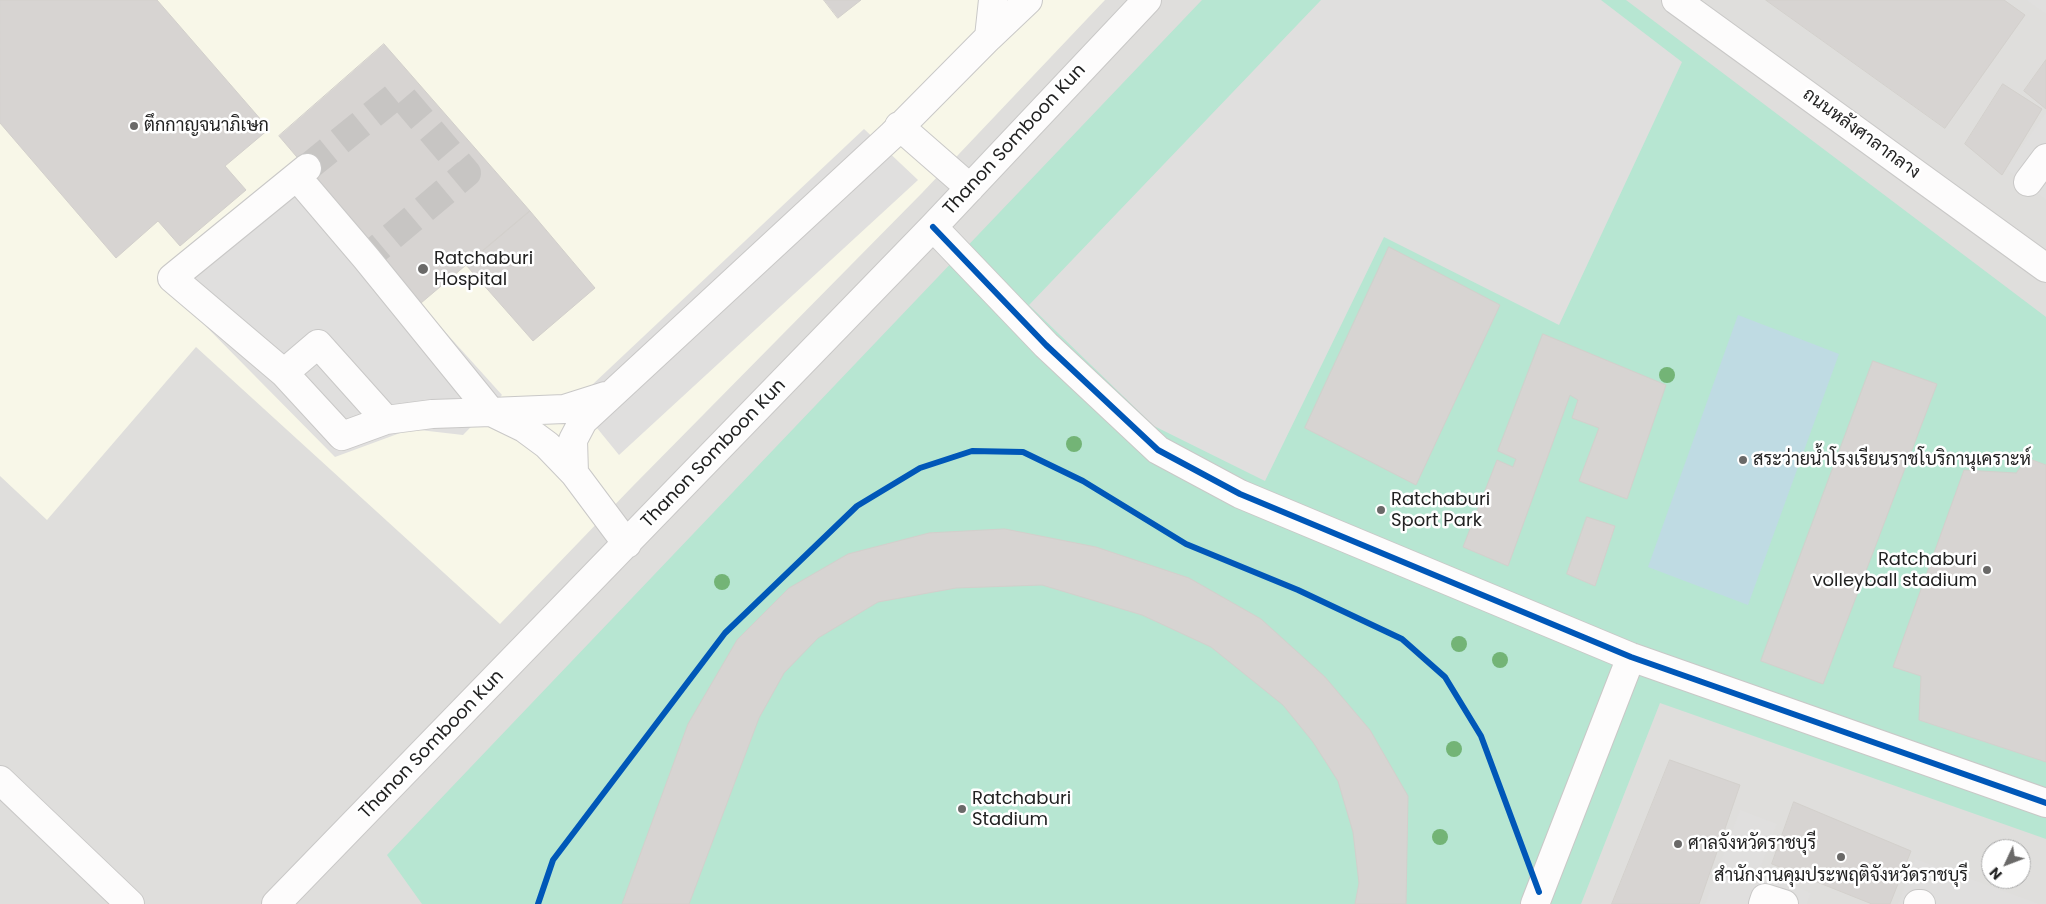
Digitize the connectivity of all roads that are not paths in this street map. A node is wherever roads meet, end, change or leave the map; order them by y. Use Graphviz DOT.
graph roads {
  1 [pos="992,0"];
  2 [pos="1028,0"];
  3 [pos="1147,0"];
  4 [pos="1676,0"];
  5 [pos="988,37"];
  6 [pos="899,126"];
  7 [pos="2046,158"];
  8 [pos="2028,182"];
  9 [pos="970,188"];
  10 [pos="933,227"];
  11 [pos="2046,268"];
  12 [pos="284,373"];
  13 [pos="612,394"];
  14 [pos="491,412"];
  15 [pos="386,420"];
  16 [pos="574,474"];
  17 [pos="627,544"];
  18 [pos="1631,657"];
  19 [pos="0,780"];
  20 [pos="2046,803"];
  21 [pos="130,904"];
  22 [pos="276,904"];
  23 [pos="1535,904"];
  24 [pos="1763,904"];
  25 [pos="1784,904"];
  1 -- 5 [label="street"];
  2 -- 5 [label="street"];
  3 -- 9 [label="street, Thanon Somboon Kun"];
  4 -- 11 [label="street, ถนนหลังศาลากลาง"];
  5 -- 6 [label="street"];
  6 -- 9 [label="street"];
  6 -- 13 [label="street"];
  7 -- 8 [label="street"];
  9 -- 10 [label="street, Thanon Somboon Kun"];
  10 -- 17 [label="street, Thanon Somboon Kun"];
  10 -- 18 [label="street"];
  12 -- 14 [label="street"];
  12 -- 15 [label="street"];
  12 -- 15 [label="street"];
  13 -- 14 [label="street"];
  13 -- 16 [label="street"];
  14 -- 15 [label="street"];
  14 -- 16 [label="street"];
  16 -- 17 [label="street"];
  17 -- 22 [label="street, Thanon Somboon Kun"];
  18 -- 20 [label="street"];
  18 -- 23 [label="street"];
  19 -- 21 [label="street"];
  24 -- 25 [label="street"];
}
